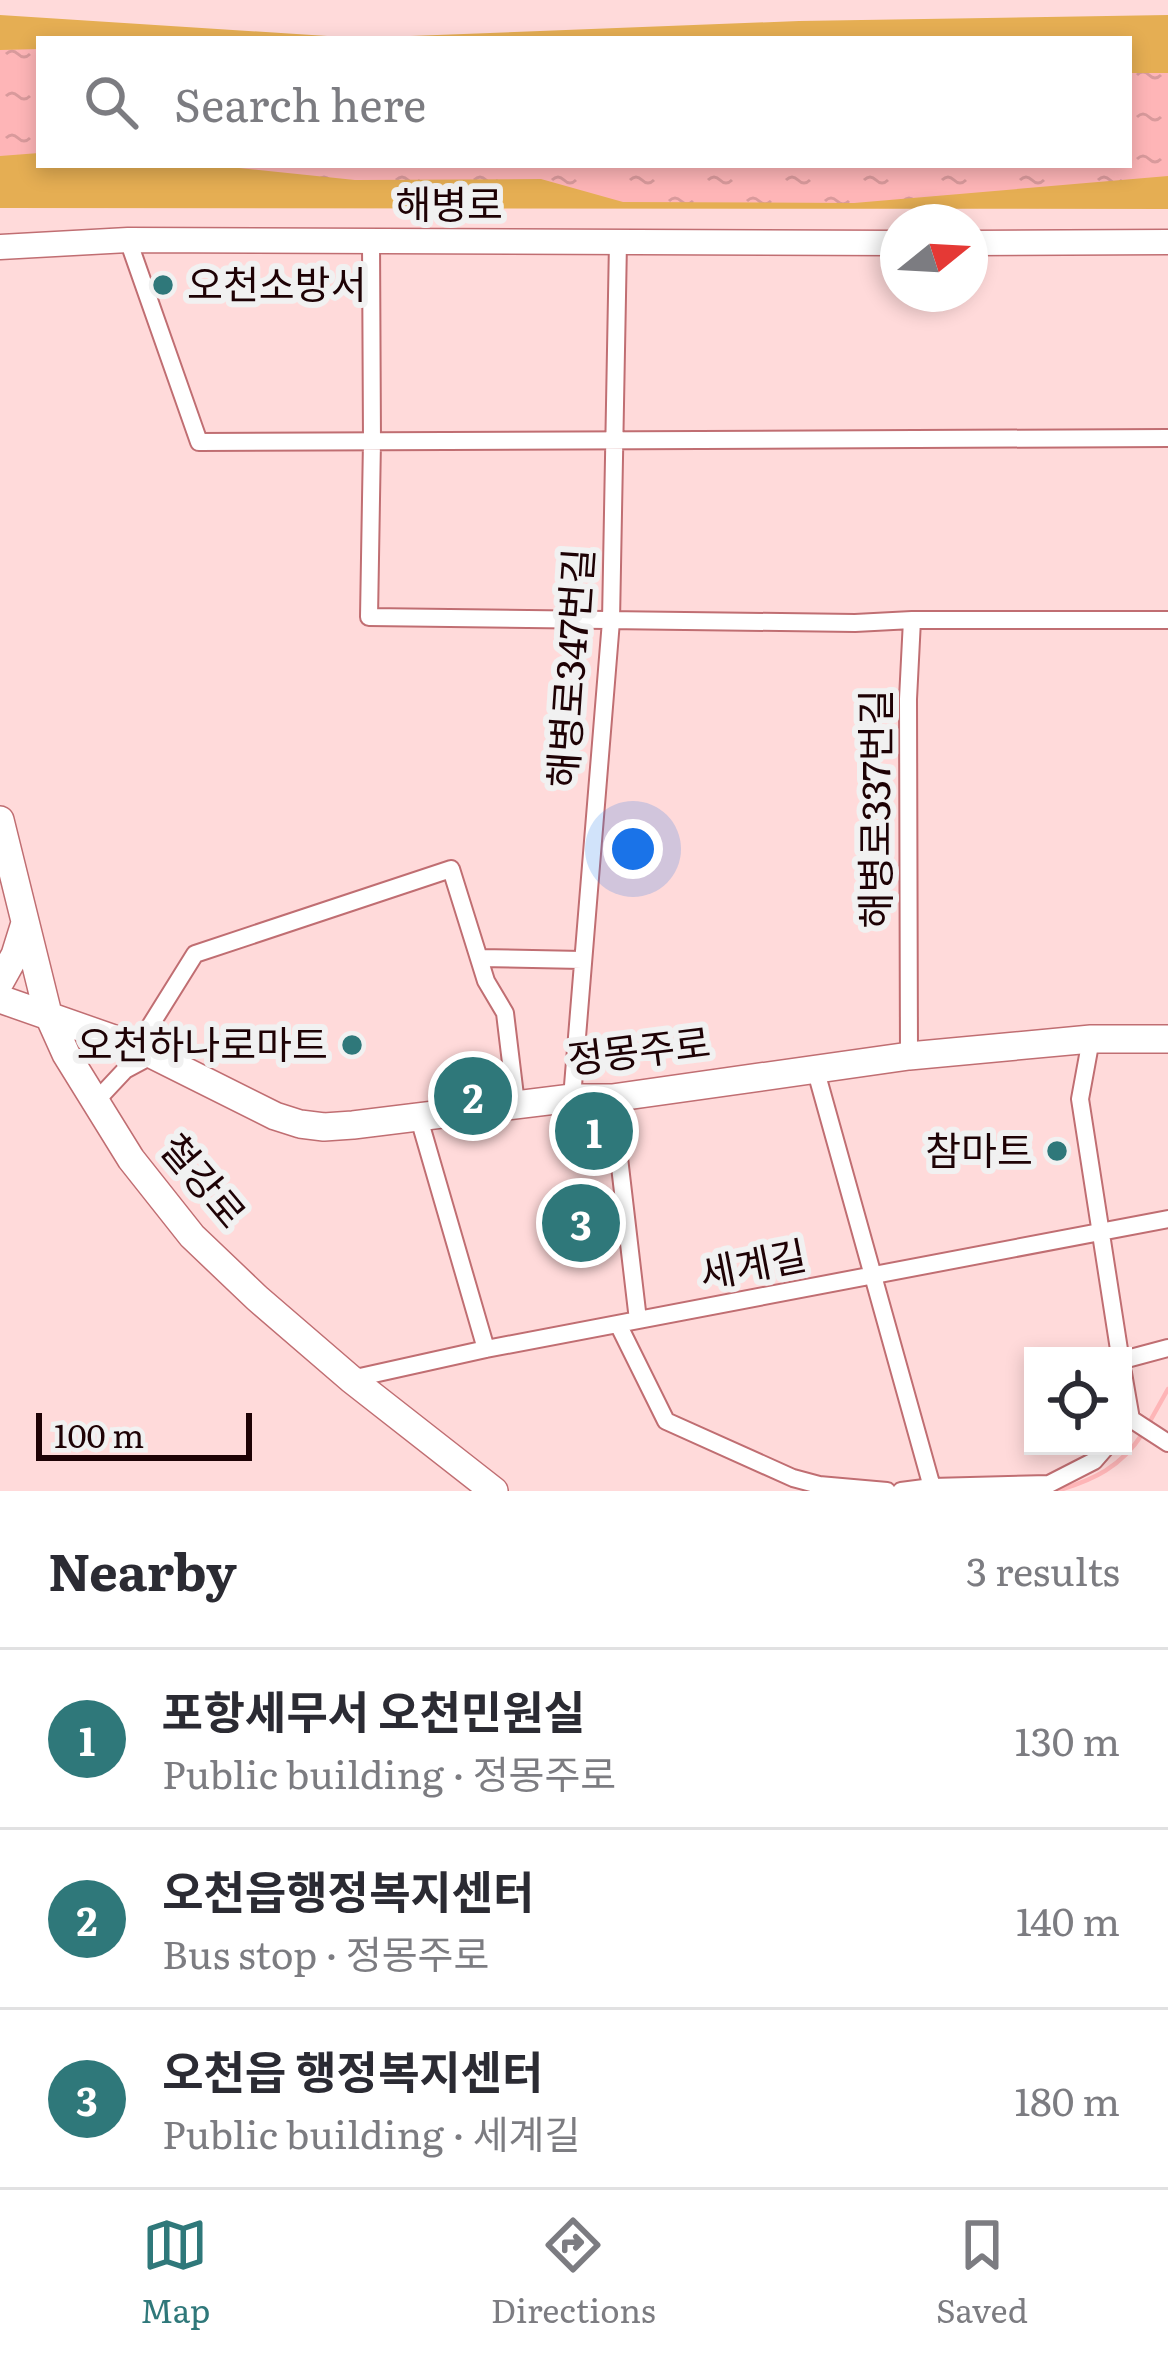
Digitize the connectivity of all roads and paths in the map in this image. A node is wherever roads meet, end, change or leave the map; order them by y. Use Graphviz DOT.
graph roads {
  1 [pos="128,240"];
  2 [pos="370,241"];
  3 [pos="618,242"];
  4 [pos="1168,242"];
  5 [pos="880,243"];
  6 [pos="988,243"];
  7 [pos="0,247"];
  8 [pos="1168,438"];
  9 [pos="614,440"];
  10 [pos="372,441"];
  11 [pos="912,620"];
  12 [pos="1168,620"];
  13 [pos="611,621"];
  14 [pos="0,820"];
  15 [pos="25,923"];
  16 [pos="32,952"];
  17 [pos="479,958"];
  18 [pos="582,960"];
  19 [pos="0,982"];
  20 [pos="0,1001"];
  21 [pos="48,1014"];
  22 [pos="89,1029"];
  23 [pos="1090,1039"];
  24 [pos="1168,1039"];
  25 [pos="145,1051"];
  26 [pos="909,1056"];
  27 [pos="70,1060"];
  28 [pos="815,1068"];
  29 [pos="612,1098"];
  30 [pos="572,1099"];
  31 [pos="95,1102"];
  32 [pos="516,1104"];
  33 [pos="418,1115"];
  34 [pos="1168,1219"];
  35 [pos="1101,1232"];
  36 [pos="873,1275"];
  37 [pos="638,1320"];
  38 [pos="618,1324"];
  39 [pos="1119,1347"];
  40 [pos="1168,1348"];
  41 [pos="486,1349"];
  42 [pos="1132,1356"];
  43 [pos="351,1379"];
  44 [pos="1132,1425"];
  45 [pos="1164,1441"];
  46 [pos="1099,1455"];
  47 [pos="932,1487"];
  48 [pos="494,1491"];
  49 [pos="887,1491"];
  50 [pos="901,1491"];
  1 -- 2 [label="main road, 해병로"];
  1 -- 7 [label="main road, 해병로"];
  1 -- 10 [label="street"];
  2 -- 3 [label="main road, 해병로"];
  2 -- 10 [label="street"];
  3 -- 5 [label="main road, 해병로"];
  3 -- 9 [label="street, 해병로347번길"];
  4 -- 6 [label="main road"];
  8 -- 9 [label="street"];
  9 -- 10 [label="street"];
  9 -- 13 [label="street, 해병로347번길"];
  10 -- 13 [label="street"];
  11 -- 12 [label="street"];
  11 -- 13 [label="street"];
  11 -- 26 [label="street, 해병로337번길"];
  13 -- 18 [label="street, 해병로347번길"];
  14 -- 15 [label="main road, 철강로"];
  15 -- 16 [label="main road, 철강로"];
  15 -- 19 [label="main road"];
  16 -- 21 [label="main road, 철강로"];
  16 -- 22 [label="main road"];
  17 -- 18 [label="street"];
  17 -- 25 [label="street"];
  17 -- 32 [label="street"];
  18 -- 30 [label="street, 해병로347번길"];
  20 -- 21 [label="main road, 정몽주로"];
  20 -- 27 [label="main road"];
  21 -- 22 [label="main road, 정몽주로"];
  21 -- 27 [label="main road, 철강로"];
  22 -- 25 [label="main road, 정몽주로"];
  22 -- 27 [label="main road"];
  23 -- 24 [label="main road, 정몽주로"];
  23 -- 26 [label="main road, 정몽주로"];
  23 -- 35 [label="street"];
  25 -- 31 [label="street"];
  25 -- 33 [label="main road, 정몽주로"];
  26 -- 28 [label="main road, 정몽주로"];
  27 -- 31 [label="main road, 철강로"];
  28 -- 29 [label="main road, 정몽주로"];
  28 -- 36 [label="street"];
  29 -- 30 [label="main road, 정몽주로"];
  29 -- 37 [label="street"];
  30 -- 32 [label="main road, 정몽주로"];
  31 -- 43 [label="main road, 철강로"];
  32 -- 33 [label="main road, 정몽주로"];
  33 -- 41 [label="street"];
  34 -- 35 [label="street, 세계길"];
  35 -- 36 [label="street, 세계길"];
  35 -- 39 [label="street"];
  36 -- 37 [label="street, 세계길"];
  36 -- 47 [label="street"];
  37 -- 38 [label="street, 세계길"];
  38 -- 41 [label="street, 세계길"];
  38 -- 49 [label="street"];
  40 -- 42 [label="street"];
  41 -- 43 [label="street, 세계길"];
  43 -- 48 [label="main road, 철강로"];
  44 -- 45 [label="street"];
  46 -- 47 [label="street"];
  47 -- 50 [label="street"];
}
